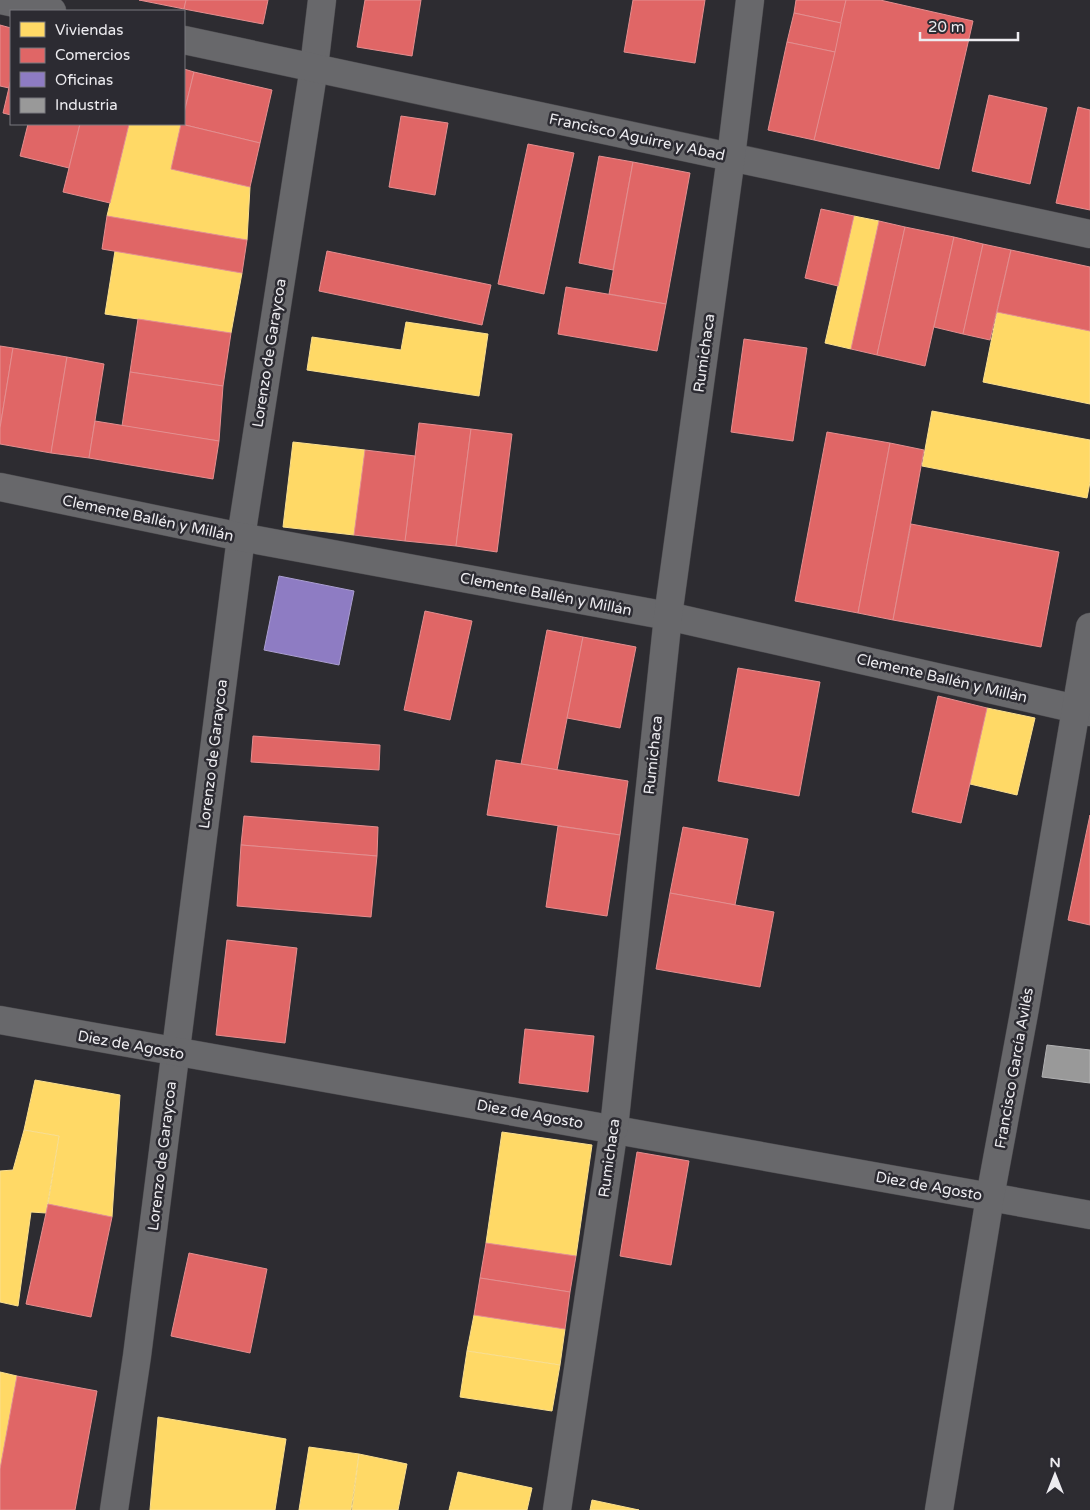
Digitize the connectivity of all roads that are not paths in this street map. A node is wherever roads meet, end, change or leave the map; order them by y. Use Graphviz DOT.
graph roads {
  1 [pos="0,0"];
  2 [pos="322,0"];
  3 [pos="750,0"];
  4 [pos="47,10"];
  5 [pos="185,40"];
  6 [pos="314,68"];
  7 [pos="732,157"];
  8 [pos="1090,234"];
  9 [pos="0,487"];
  10 [pos="241,537"];
  11 [pos="668,616"];
  12 [pos="1090,627"];
  13 [pos="1083,710"];
  14 [pos="0,1020"];
  15 [pos="176,1053"];
  16 [pos="614,1128"];
  17 [pos="990,1197"];
  18 [pos="1090,1215"];
  19 [pos="114,1510"];
  20 [pos="557,1510"];
  21 [pos="939,1510"];
  1 -- 4 [label="street"];
  2 -- 6 [label="street, Lorenzo de Garaycoa"];
  3 -- 7 [label="street, Rumichaca"];
  5 -- 6 [label="street, Francisco Aguirre y Abad"];
  6 -- 7 [label="street, Francisco Aguirre y Abad"];
  6 -- 10 [label="street, Lorenzo de Garaycoa"];
  7 -- 8 [label="street, Francisco Aguirre y Abad"];
  7 -- 11 [label="street, Rumichaca"];
  9 -- 10 [label="street, Clemente Ballén y Millán"];
  10 -- 11 [label="street, Clemente Ballén y Millán"];
  10 -- 15 [label="street, Lorenzo de Garaycoa"];
  11 -- 13 [label="street, Clemente Ballén y Millán"];
  11 -- 16 [label="street, Rumichaca"];
  12 -- 13 [label="street, Francisco García Avilés"];
  13 -- 17 [label="street, Francisco García Avilés"];
  14 -- 15 [label="street, Diez de Agosto"];
  15 -- 16 [label="street, Diez de Agosto"];
  15 -- 19 [label="street, Lorenzo de Garaycoa"];
  16 -- 17 [label="street, Diez de Agosto"];
  16 -- 20 [label="street, Rumichaca"];
  17 -- 18 [label="street, Diez de Agosto"];
  17 -- 21 [label="street, Francisco García Avilés"];
}
